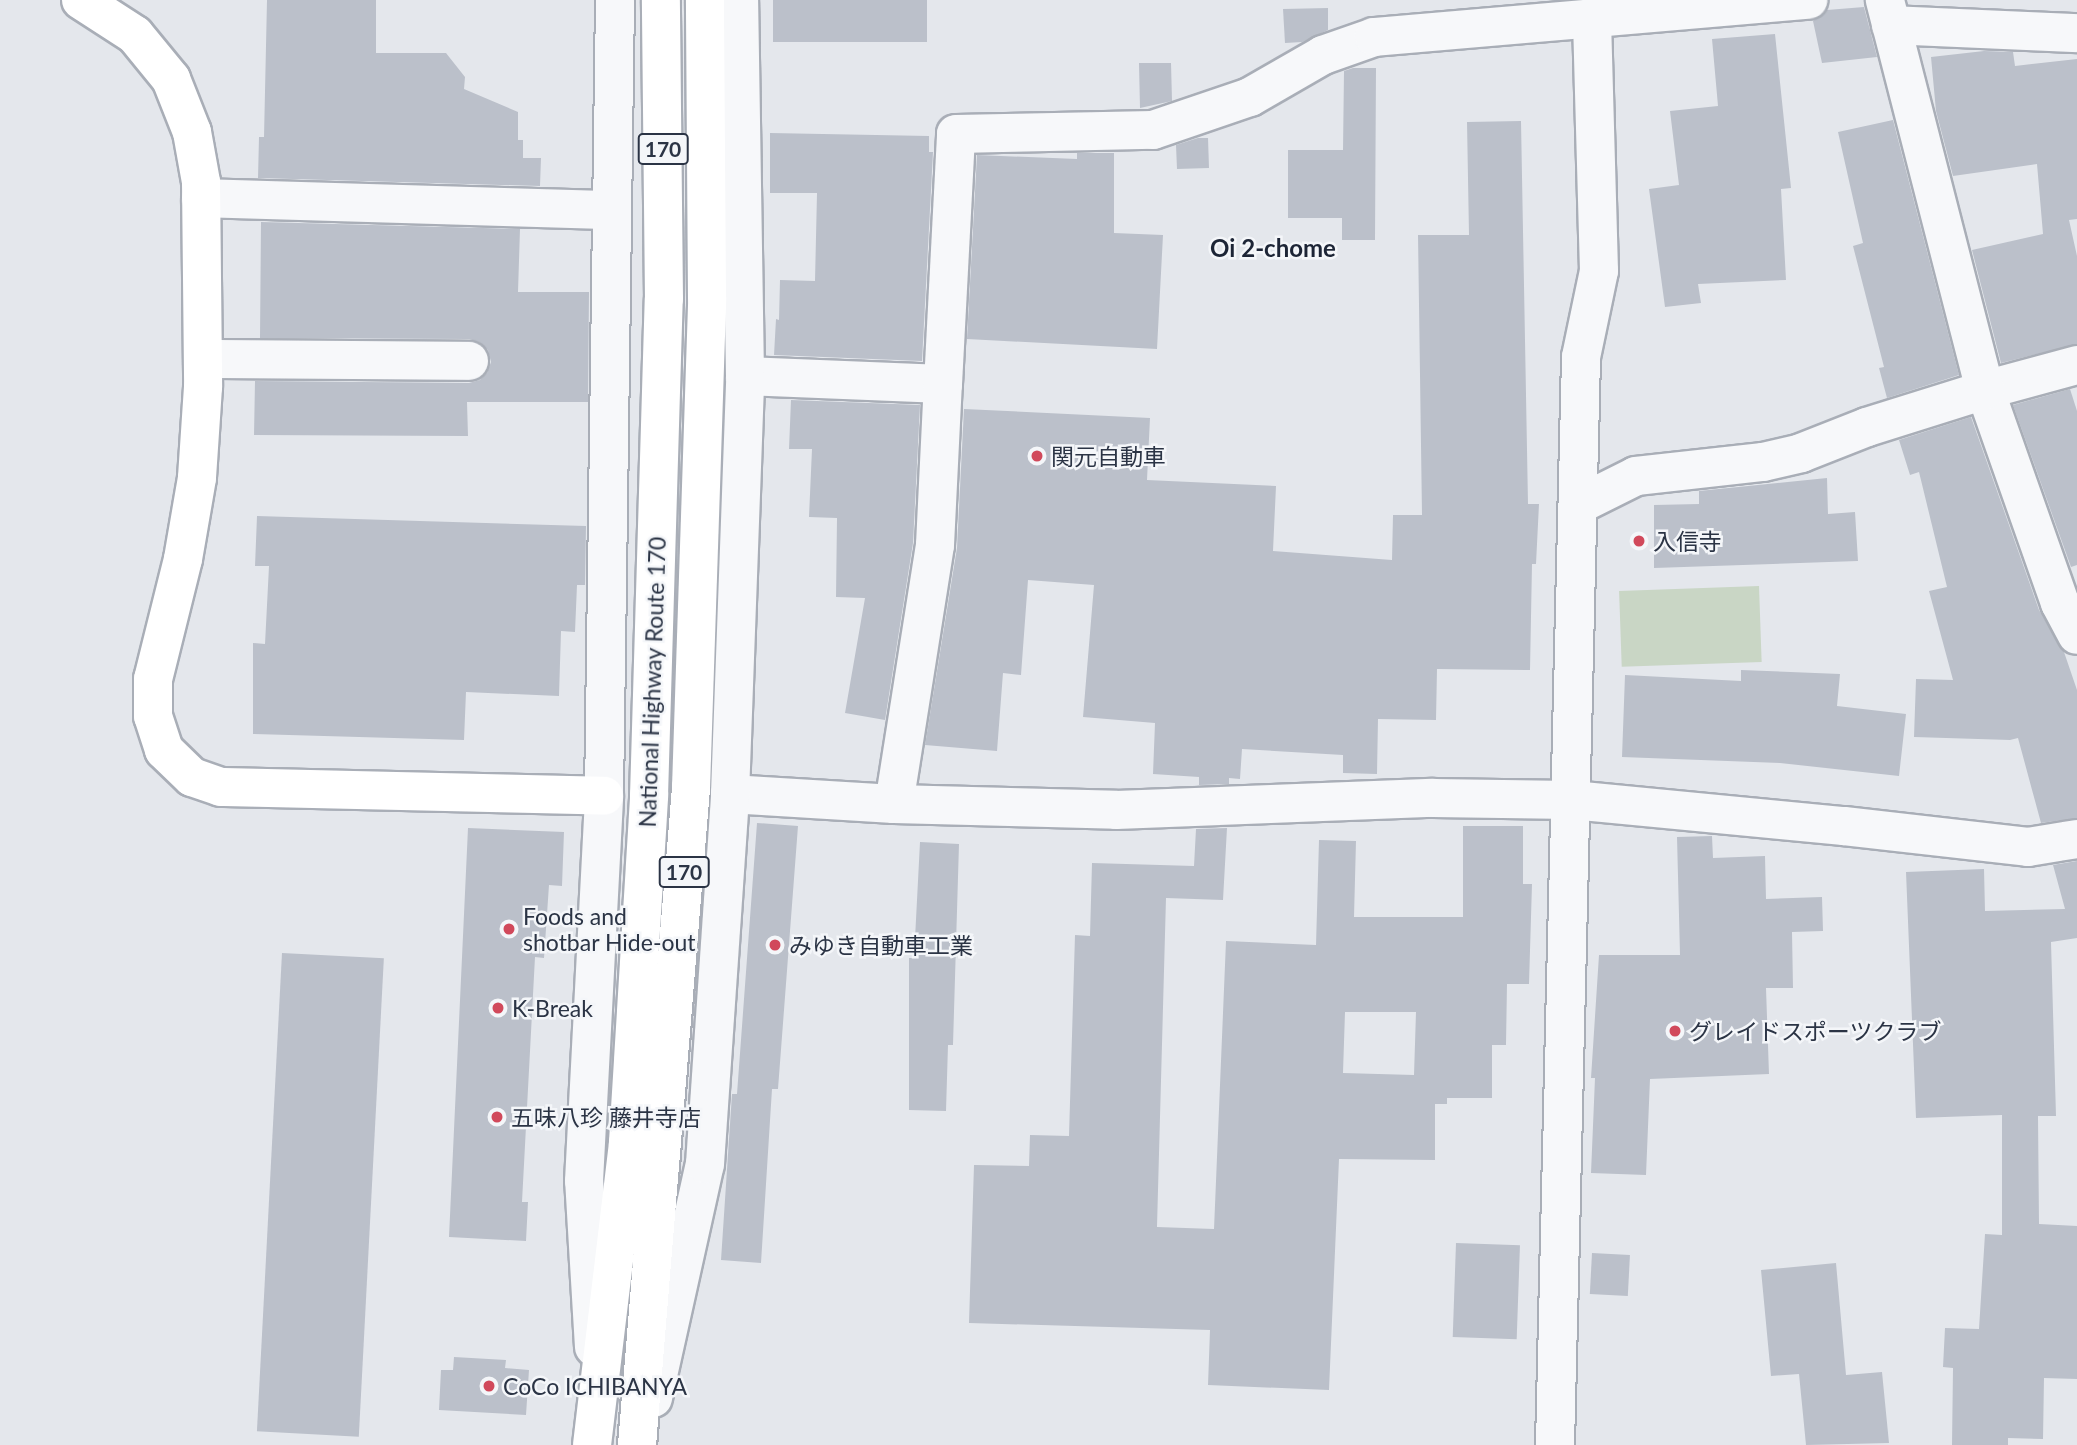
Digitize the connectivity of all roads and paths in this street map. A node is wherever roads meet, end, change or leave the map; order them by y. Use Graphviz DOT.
graph roads {
  1 [pos="81,0"];
  2 [pos="615,0"];
  3 [pos="662,0"];
  4 [pos="705,0"];
  5 [pos="739,0"];
  6 [pos="1808,0"];
  7 [pos="1888,12"];
  8 [pos="1592,17"];
  9 [pos="2077,33"];
  10 [pos="201,198"];
  11 [pos="612,210"];
  12 [pos="204,359"];
  13 [pos="469,361"];
  14 [pos="2077,365"];
  15 [pos="744,376"];
  16 [pos="943,384"];
  17 [pos="1985,390"];
  18 [pos="1578,505"];
  19 [pos="2071,613"];
  20 [pos="730,794"];
  21 [pos="604,796"];
  22 [pos="1572,800"];
  23 [pos="894,804"];
  24 [pos="2077,839"];
  25 [pos="597,1398"];
  26 [pos="592,1445"];
  27 [pos="637,1445"];
  28 [pos="643,1445"];
  29 [pos="1555,1445"];
  1 -- 10 [label="main road"];
  2 -- 11 [label="street"];
  3 -- 25 [label="main road, National Highway Route 170 / 170"];
  4 -- 27 [label="main road, National Highway Route 170 / 170"];
  5 -- 15 [label="street"];
  6 -- 8 [label="street"];
  7 -- 9 [label="street"];
  7 -- 17 [label="street"];
  8 -- 16 [label="street"];
  8 -- 18 [label="street"];
  10 -- 11 [label="street"];
  10 -- 12 [label="main road"];
  11 -- 21 [label="street"];
  12 -- 13 [label="street"];
  12 -- 21 [label="main road"];
  14 -- 17 [label="street"];
  15 -- 16 [label="street"];
  15 -- 20 [label="street"];
  16 -- 23 [label="street"];
  17 -- 18 [label="street"];
  17 -- 19 [label="street"];
  18 -- 22 [label="street"];
  20 -- 23 [label="street"];
  20 -- 28 [label="street"];
  21 -- 25 [label="street"];
  22 -- 23 [label="street"];
  22 -- 24 [label="street"];
  22 -- 29 [label="street"];
  25 -- 26 [label="main road, National Highway Route 170 / 170"];
}
